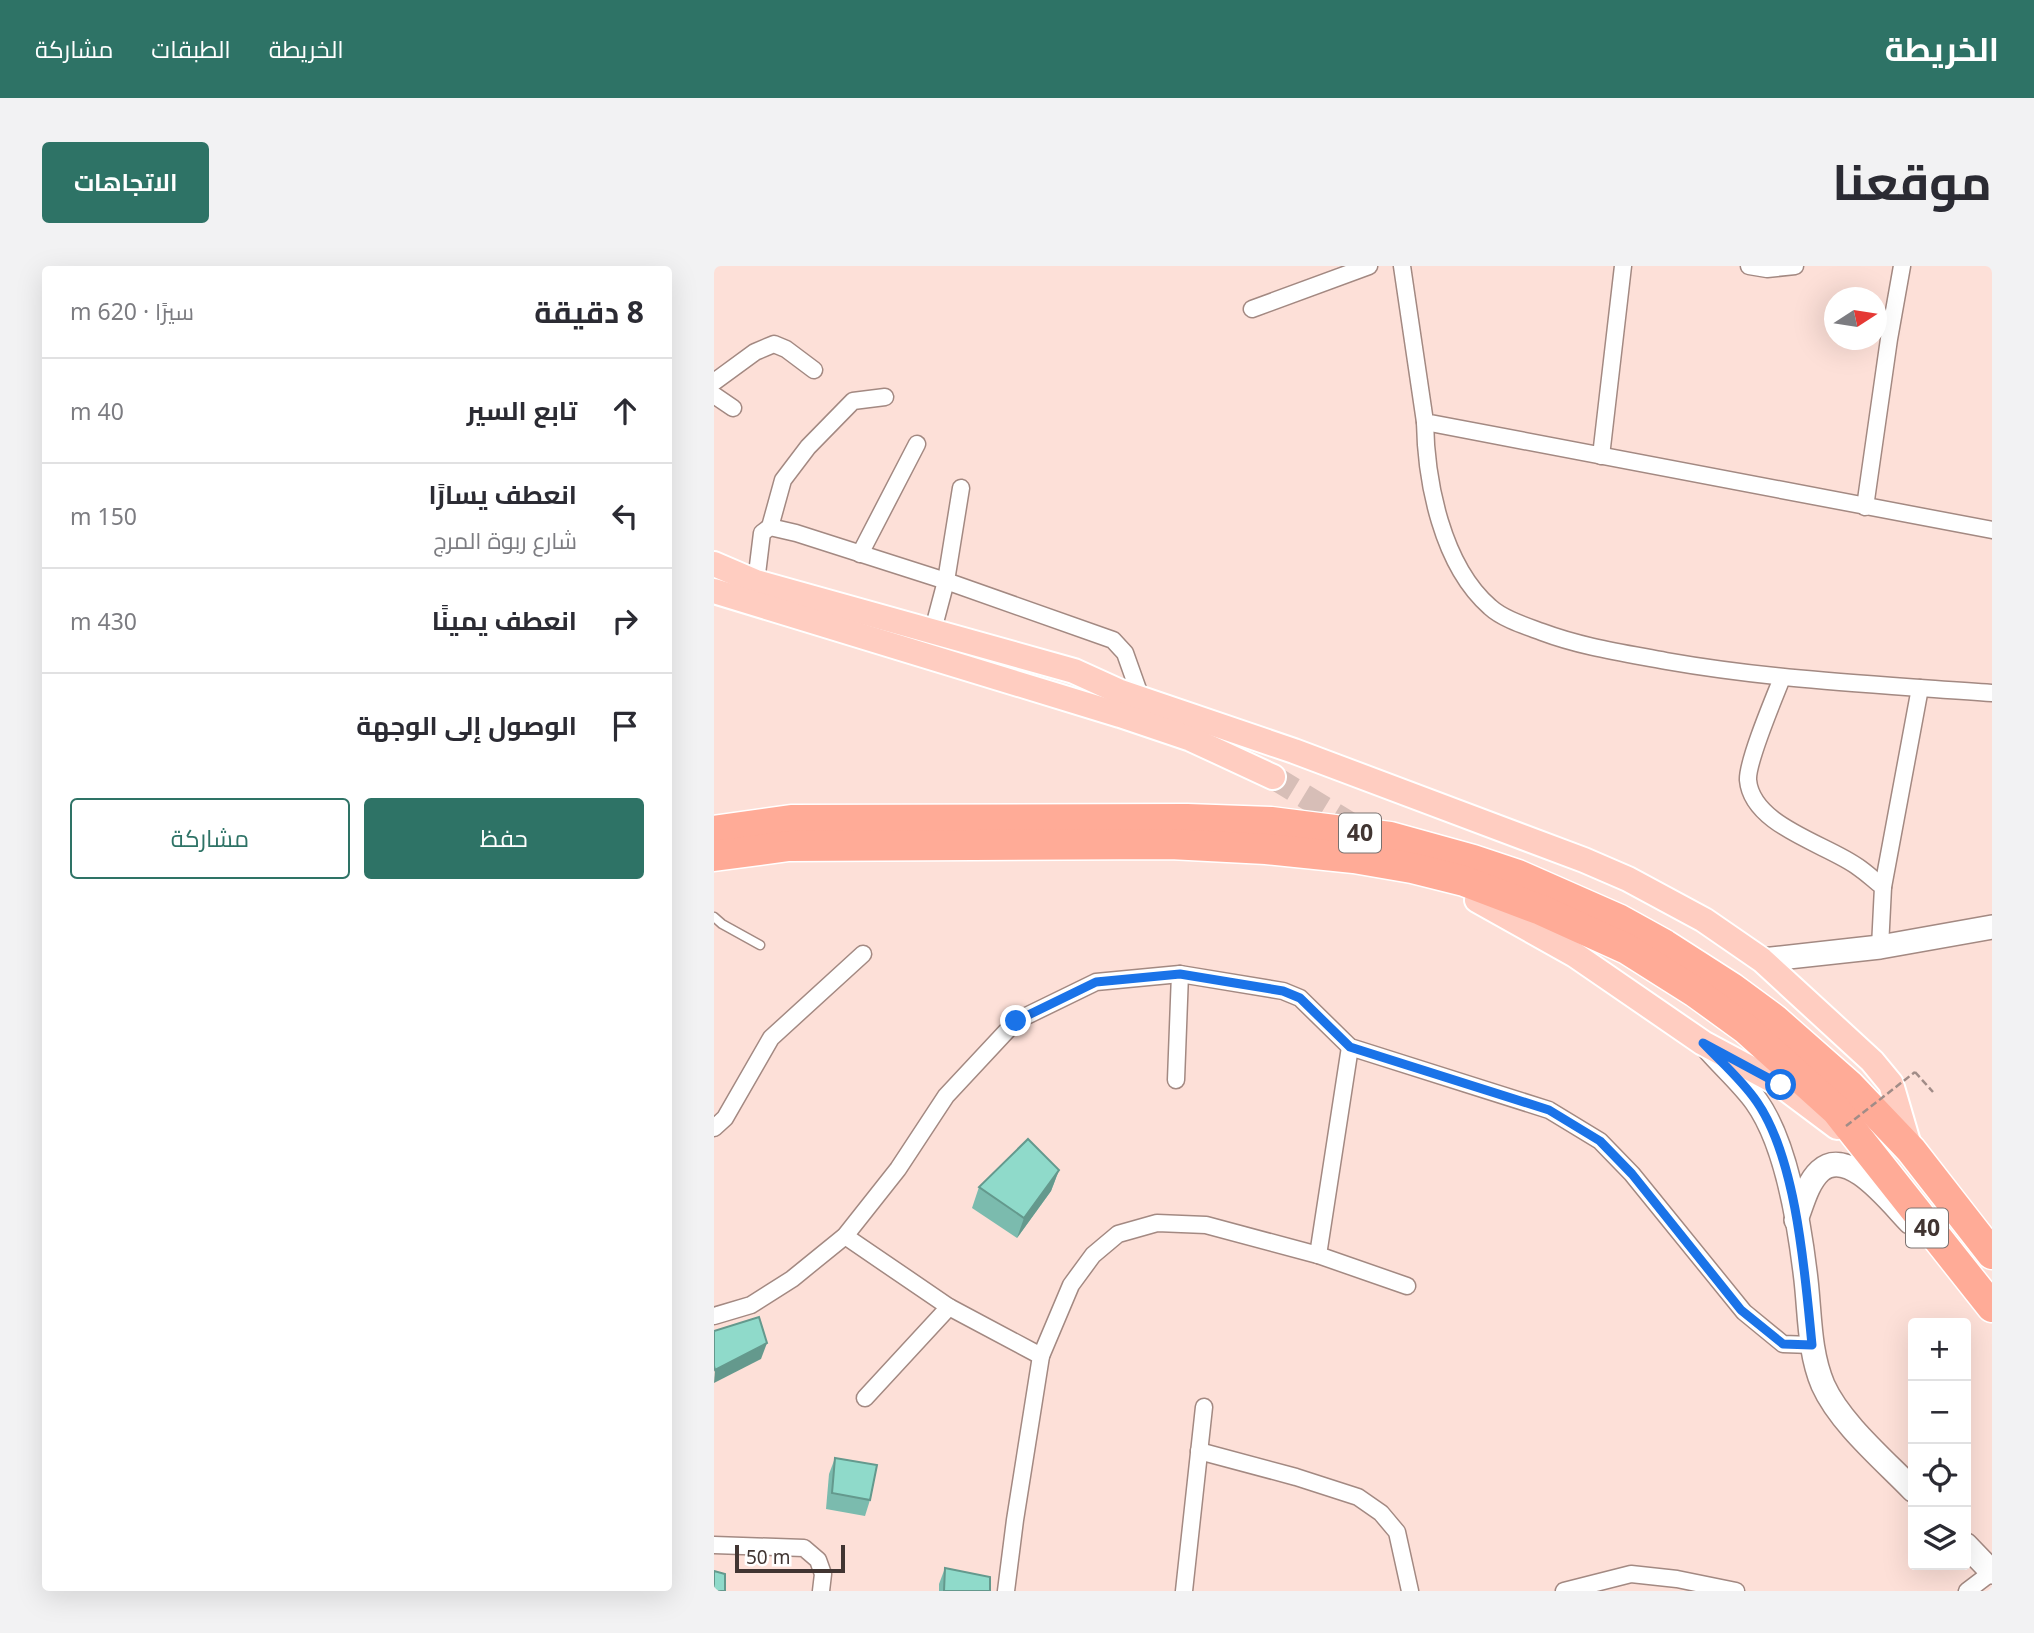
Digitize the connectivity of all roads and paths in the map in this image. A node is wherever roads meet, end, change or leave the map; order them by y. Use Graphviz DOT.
graph roads {
  1 [pos="1369,266"];
  2 [pos="1402,266"];
  3 [pos="1623,266"];
  4 [pos="1749,266"];
  5 [pos="1795,266"];
  6 [pos="1902,266"];
  7 [pos="1252,309"];
  8 [pos="814,370"];
  9 [pos="714,382"];
  10 [pos="714,395"];
  11 [pos="885,397"];
  12 [pos="733,408"];
  13 [pos="1425,422"];
  14 [pos="917,444"];
  15 [pos="1601,456"];
  16 [pos="961,488"];
  17 [pos="1866,507"];
  18 [pos="770,527"];
  19 [pos="1992,530"];
  20 [pos="860,554"];
  21 [pos="714,564"];
  22 [pos="946,581"];
  23 [pos="756,582"];
  24 [pos="714,591"];
  25 [pos="933,630"];
  26 [pos="1782,678"];
  27 [pos="1920,688"];
  28 [pos="1992,693"];
  29 [pos="1141,698"];
  30 [pos="1273,777"];
  31 [pos="714,831"];
  32 [pos="714,856"];
  33 [pos="1883,887"];
  34 [pos="1477,900"];
  35 [pos="714,917"];
  36 [pos="1992,927"];
  37 [pos="760,945"];
  38 [pos="1880,947"];
  39 [pos="863,954"];
  40 [pos="1762,960"];
  41 [pos="1180,974"];
  42 [pos="1703,1043"];
  43 [pos="1350,1047"];
  44 [pos="1176,1080"];
  45 [pos="1933,1092"];
  46 [pos="714,1128"];
  47 [pos="1855,1137"];
  48 [pos="1911,1150"];
  49 [pos="1796,1220"];
  50 [pos="845,1236"];
  51 [pos="1992,1254"];
  52 [pos="1318,1255"];
  53 [pos="1950,1256"];
  54 [pos="1407,1286"];
  55 [pos="949,1307"];
  56 [pos="1992,1307"];
  57 [pos="714,1316"];
  58 [pos="1812,1345"];
  59 [pos="1041,1356"];
  60 [pos="864,1398"];
  61 [pos="1204,1407"];
  62 [pos="1199,1451"];
  63 [pos="1908,1485"];
  64 [pos="714,1545"];
  65 [pos="1971,1550"];
  66 [pos="1992,1572"];
  67 [pos="1677,1585"];
  68 [pos="821,1591"];
  69 [pos="1006,1591"];
  70 [pos="1184,1591"];
  71 [pos="1410,1591"];
  72 [pos="1564,1591"];
  73 [pos="1736,1591"];
  74 [pos="1967,1591"];
  1 -- 7 [label="street"];
  2 -- 13 [label="street"];
  3 -- 15 [label="street"];
  4 -- 5 [label="street"];
  6 -- 17 [label="street"];
  8 -- 9 [label="street"];
  10 -- 12 [label="street"];
  11 -- 18 [label="street"];
  13 -- 15 [label="street"];
  13 -- 26 [label="street"];
  14 -- 20 [label="street"];
  15 -- 17 [label="street"];
  16 -- 22 [label="street"];
  17 -- 19 [label="street"];
  18 -- 20 [label="street"];
  18 -- 23 [label="street"];
  20 -- 22 [label="street"];
  21 -- 23 [label="main road"];
  22 -- 25 [label="street"];
  22 -- 29 [label="street"];
  23 -- 25 [label="main road"];
  24 -- 30 [label="main road"];
  25 -- 29 [label="main road"];
  26 -- 27 [label="street"];
  26 -- 33 [label="street"];
  27 -- 28 [label="street"];
  27 -- 33 [label="street"];
  29 -- 40 [label="main road"];
  31 -- 48 [label="highway, 40"];
  32 -- 47 [label="highway, 40"];
  33 -- 38 [label="street"];
  34 -- 42 [label="main road"];
  35 -- 37 [label="lane"];
  36 -- 38 [label="street"];
  38 -- 40 [label="street"];
  39 -- 46 [label="street"];
  40 -- 48 [label="main road"];
  41 -- 43 [label="street"];
  41 -- 44 [label="street"];
  41 -- 50 [label="street"];
  42 -- 47 [label="main road"];
  42 -- 49 [label="street"];
  43 -- 52 [label="street"];
  43 -- 58 [label="street"];
  45 -- 47 [label="path, bridge"];
  47 -- 53 [label="highway, 40"];
  48 -- 51 [label="highway, 40"];
  49 -- 53 [label="street"];
  49 -- 58 [label="street"];
  50 -- 55 [label="street"];
  50 -- 57 [label="street"];
  52 -- 54 [label="street"];
  52 -- 59 [label="street"];
  53 -- 56 [label="highway, 40"];
  55 -- 59 [label="street"];
  55 -- 60 [label="street"];
  58 -- 63 [label="street"];
  59 -- 69 [label="street"];
  61 -- 62 [label="street"];
  62 -- 70 [label="street"];
  62 -- 71 [label="street"];
  64 -- 68 [label="street"];
  65 -- 66 [label="street"];
  66 -- 74 [label="street"];
  67 -- 72 [label="street"];
  67 -- 73 [label="street"];
}
